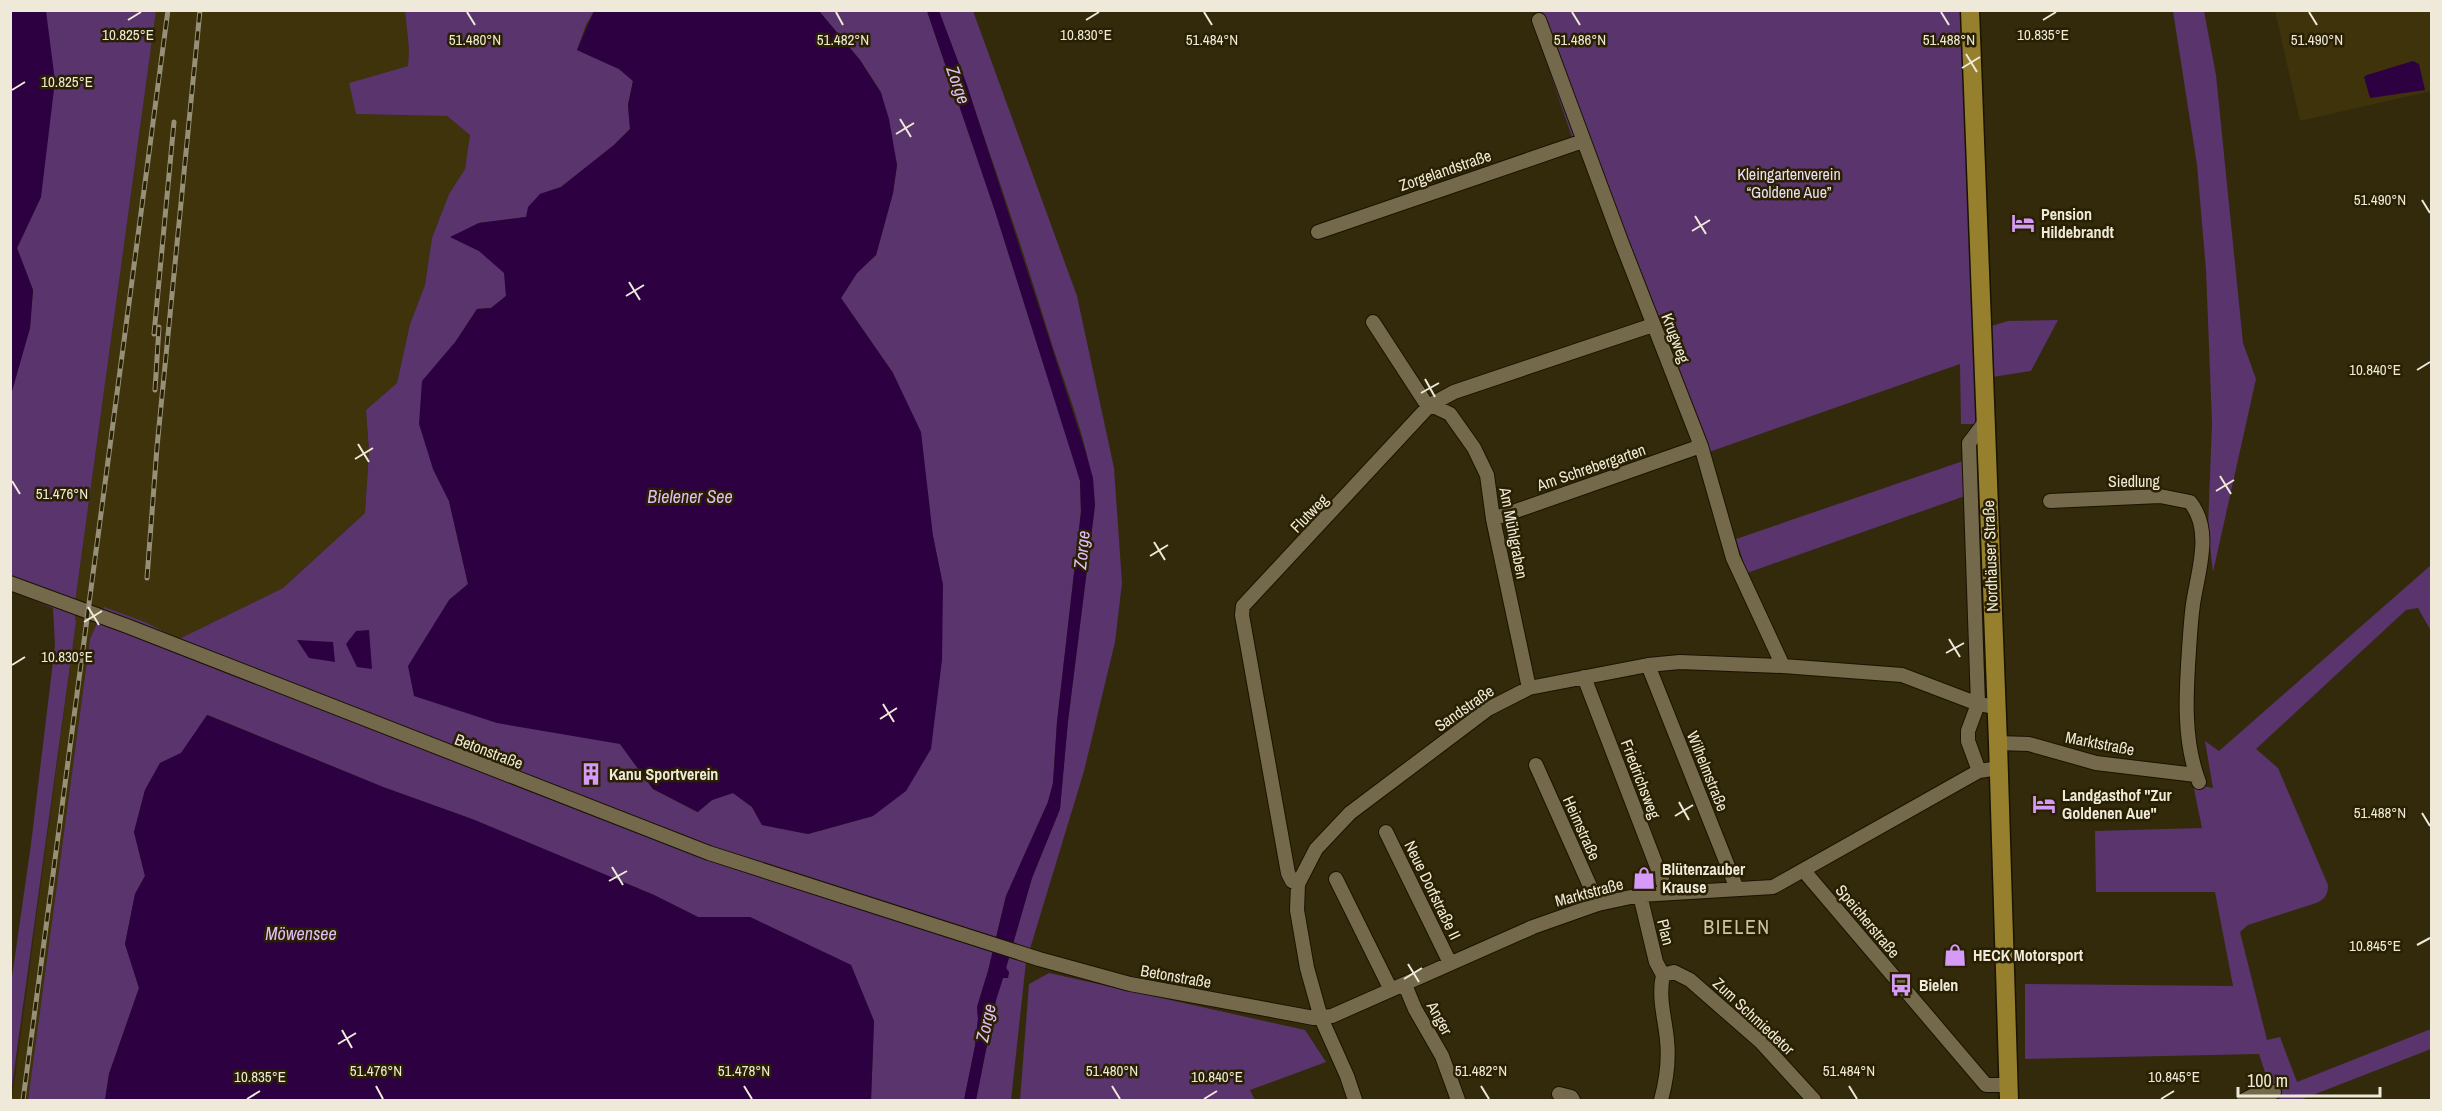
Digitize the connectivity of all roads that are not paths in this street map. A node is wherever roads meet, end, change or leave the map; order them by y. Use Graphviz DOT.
graph roads {
  1 [pos="1970,10"];
  2 [pos="1539,20"];
  3 [pos="1583,141"];
  4 [pos="1318,232"];
  5 [pos="1373,322"];
  6 [pos="1653,325"];
  7 [pos="1430,405"];
  8 [pos="1701,446"];
  9 [pos="2050,501"];
  10 [pos="1493,519"];
  11 [pos="10,583"];
  12 [pos="1648,665"];
  13 [pos="1783,666"];
  14 [pos="1584,676"];
  15 [pos="1529,688"];
  16 [pos="1987,705"];
  17 [pos="1998,743"];
  18 [pos="1536,765"];
  19 [pos="1999,768"];
  20 [pos="1978,771"];
  21 [pos="2198,779"];
  22 [pos="1386,832"];
  23 [pos="1804,871"];
  24 [pos="1336,879"];
  25 [pos="1299,884"];
  26 [pos="1737,889"];
  27 [pos="1667,893"];
  28 [pos="1640,895"];
  29 [pos="1598,904"];
  30 [pos="1450,963"];
  31 [pos="1663,975"];
  32 [pos="1405,984"];
  33 [pos="1391,990"];
  34 [pos="1321,1018"];
  35 [pos="2274,1092"];
  36 [pos="2008,1093"];
  37 [pos="1559,1094"];
  38 [pos="1355,1101"];
  39 [pos="1458,1101"];
  40 [pos="1573,1101"];
  41 [pos="1661,1101"];
  42 [pos="1814,1101"];
  43 [pos="2244,1101"];
  1 -- 16 [label="main road, Nordhäuser Straße"];
  2 -- 3 [label="street, Krugweg"];
  3 -- 4 [label="street, Zorgelandstraße"];
  3 -- 6 [label="street, Krugweg"];
  5 -- 7 [label="street, Am Mühlgraben"];
  6 -- 7 [label="street, Flutweg"];
  6 -- 8 [label="street, Krugweg"];
  7 -- 10 [label="street, Am Mühlgraben"];
  7 -- 25 [label="street, Flutweg"];
  8 -- 10 [label="street, Am Schrebergarten"];
  8 -- 13 [label="street, Krugweg"];
  9 -- 21 [label="street, Siedlung"];
  10 -- 15 [label="street, Am Mühlgraben"];
  11 -- 34 [label="street, Betonstraße"];
  12 -- 13 [label="street, Sandstraße"];
  12 -- 14 [label="street, Sandstraße"];
  12 -- 26 [label="street, Wilhelmstraße"];
  13 -- 16 [label="street, Sandstraße"];
  14 -- 15 [label="street, Sandstraße"];
  14 -- 27 [label="street, Friedrichsweg"];
  15 -- 25 [label="street, Sandstraße"];
  16 -- 17 [label="main road, Nordhäuser Straße"];
  16 -- 20 [label="street"];
  17 -- 19 [label="main road, Nordhäuser Straße"];
  17 -- 21 [label="street, Marktstraße"];
  18 -- 29 [label="street, Heimstraße"];
  19 -- 20 [label="street, Marktstraße"];
  19 -- 36 [label="main road, Nordhäuser Straße"];
  20 -- 23 [label="street, Marktstraße"];
  22 -- 30 [label="street, Neue Dorfstraße II"];
  23 -- 26 [label="street, Marktstraße"];
  23 -- 36 [label="street, Speicherstraße"];
  24 -- 33 [label="street"];
  25 -- 34 [label="street, Sandstraße"];
  26 -- 27 [label="street, Marktstraße"];
  27 -- 28 [label="street, Marktstraße"];
  28 -- 29 [label="street, Marktstraße"];
  28 -- 31 [label="street, Plan"];
  29 -- 30 [label="street, Marktstraße"];
  30 -- 32 [label="street, Marktstraße"];
  31 -- 41 [label="street"];
  31 -- 42 [label="street, Zum Schmiedetor"];
  32 -- 33 [label="street, Marktstraße"];
  32 -- 39 [label="street, Anger"];
  33 -- 34 [label="street, Marktstraße"];
  34 -- 38 [label="street, Sandstraße"];
  35 -- 43 [label="street"];
  37 -- 40 [label="street"];
}
